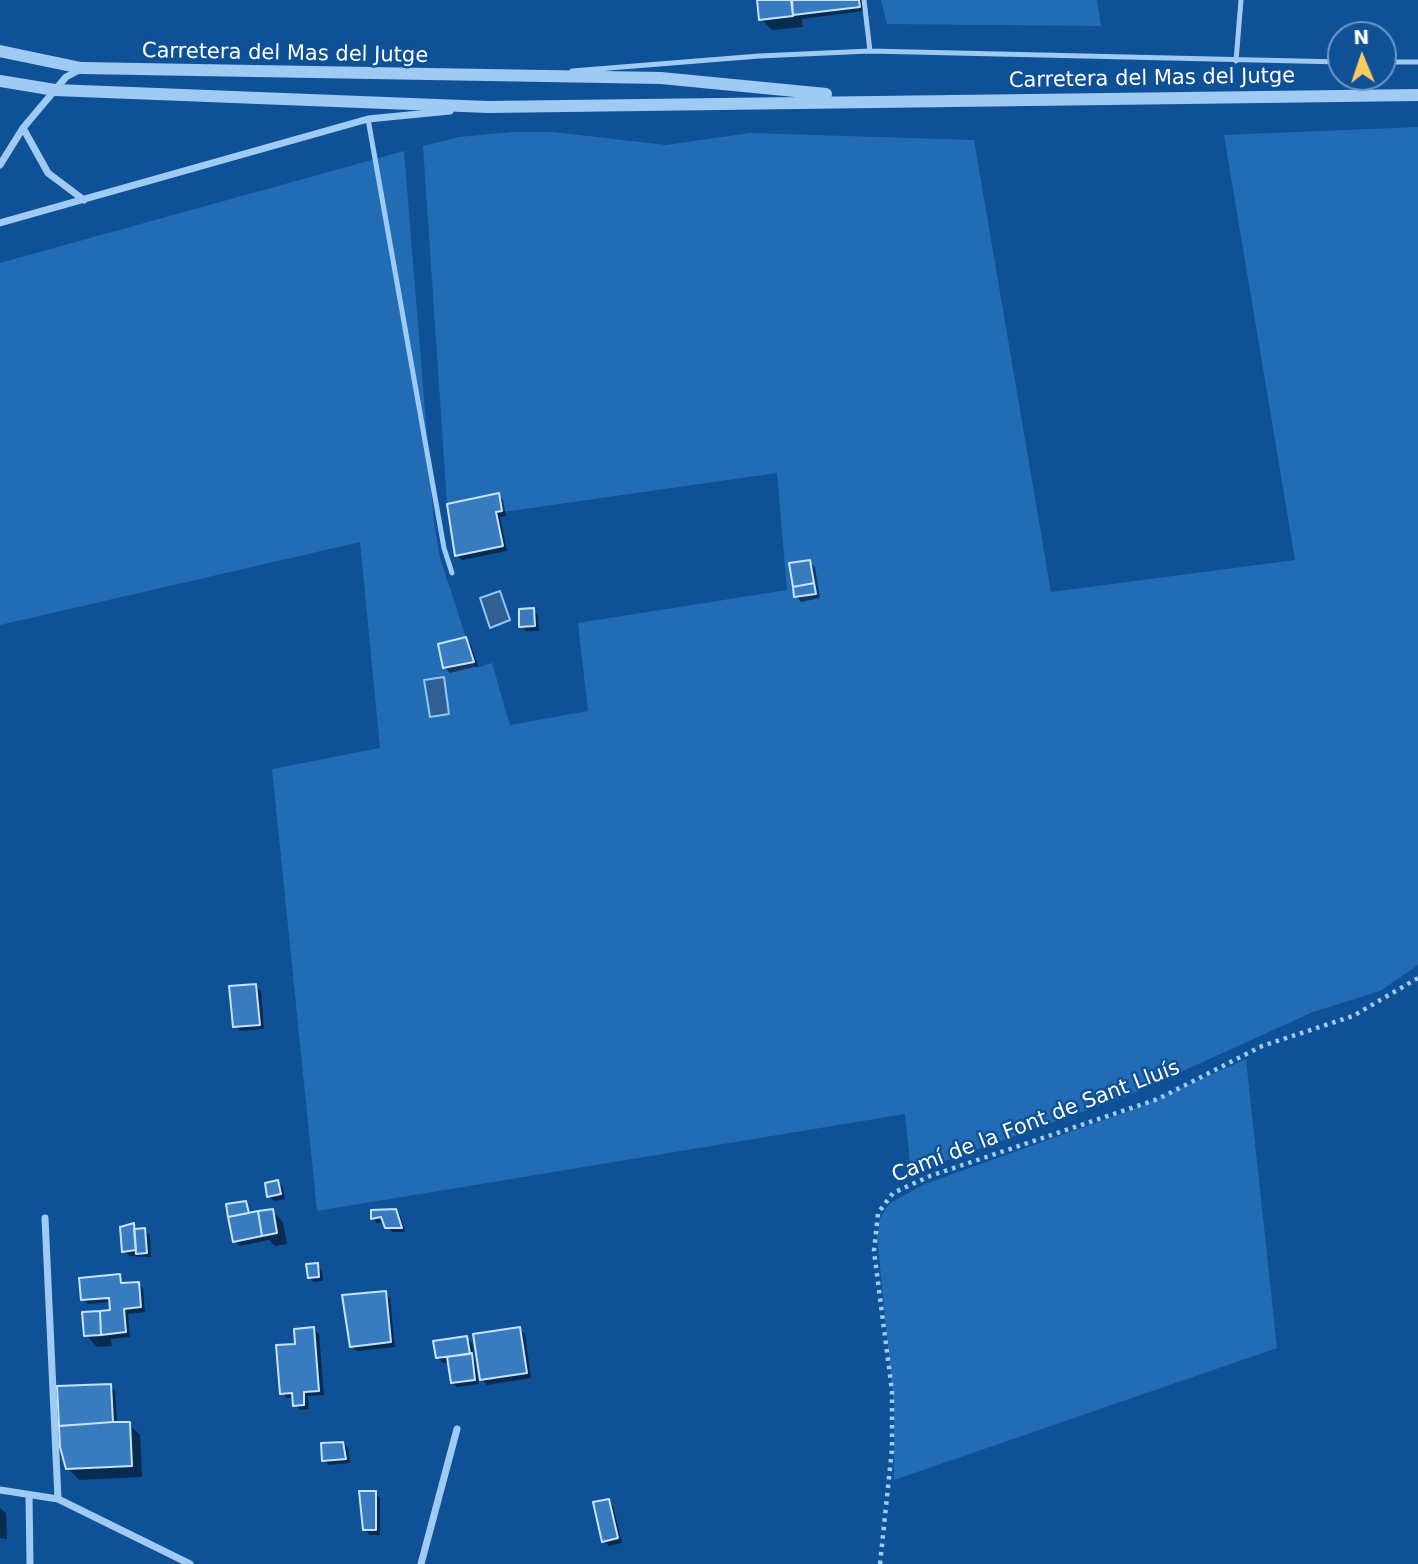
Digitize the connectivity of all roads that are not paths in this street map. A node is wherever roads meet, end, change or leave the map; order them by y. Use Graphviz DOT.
graph roads {
  1 [pos="864,0"];
  2 [pos="1241,0"];
  3 [pos="0,51"];
  4 [pos="870,51"];
  5 [pos="1237,61"];
  6 [pos="1327,62"];
  7 [pos="1397,62"];
  8 [pos="1418,62"];
  9 [pos="81,68"];
  10 [pos="488,77"];
  11 [pos="0,81"];
  12 [pos="55,90"];
  13 [pos="1418,95"];
  14 [pos="886,100"];
  15 [pos="488,107"];
  16 [pos="368,119"];
  17 [pos="23,128"];
  18 [pos="0,165"];
  19 [pos="85,200"];
  20 [pos="0,223"];
  21 [pos="452,573"];
  22 [pos="45,1218"];
  23 [pos="457,1429"];
  24 [pos="0,1490"];
  25 [pos="29,1495"];
  26 [pos="58,1499"];
  27 [pos="30,1564"];
  28 [pos="190,1564"];
  29 [pos="421,1564"];
  1 -- 4 [label="lane"];
  2 -- 5 [label="lane"];
  3 -- 9 [label="street, Carretera del Mas del Jutge"];
  4 -- 5 [label="lane"];
  4 -- 10 [label="lane"];
  5 -- 6 [label="lane"];
  7 -- 8 [label="lane"];
  9 -- 10 [label="street, Carretera del Mas del Jutge"];
  9 -- 12 [label="street"];
  10 -- 14 [label="street, Carretera del Mas del Jutge"];
  11 -- 12 [label="street"];
  12 -- 15 [label="street"];
  12 -- 17 [label="street"];
  13 -- 14 [label="street, Carretera del Mas del Jutge"];
  14 -- 15 [label="street"];
  15 -- 16 [label="street"];
  16 -- 19 [label="street"];
  16 -- 21 [label="lane"];
  17 -- 18 [label="street"];
  17 -- 19 [label="street"];
  19 -- 20 [label="street"];
  22 -- 26 [label="street"];
  23 -- 29 [label="street"];
  24 -- 25 [label="street"];
  25 -- 26 [label="street"];
  25 -- 27 [label="street"];
  26 -- 28 [label="street"];
}
